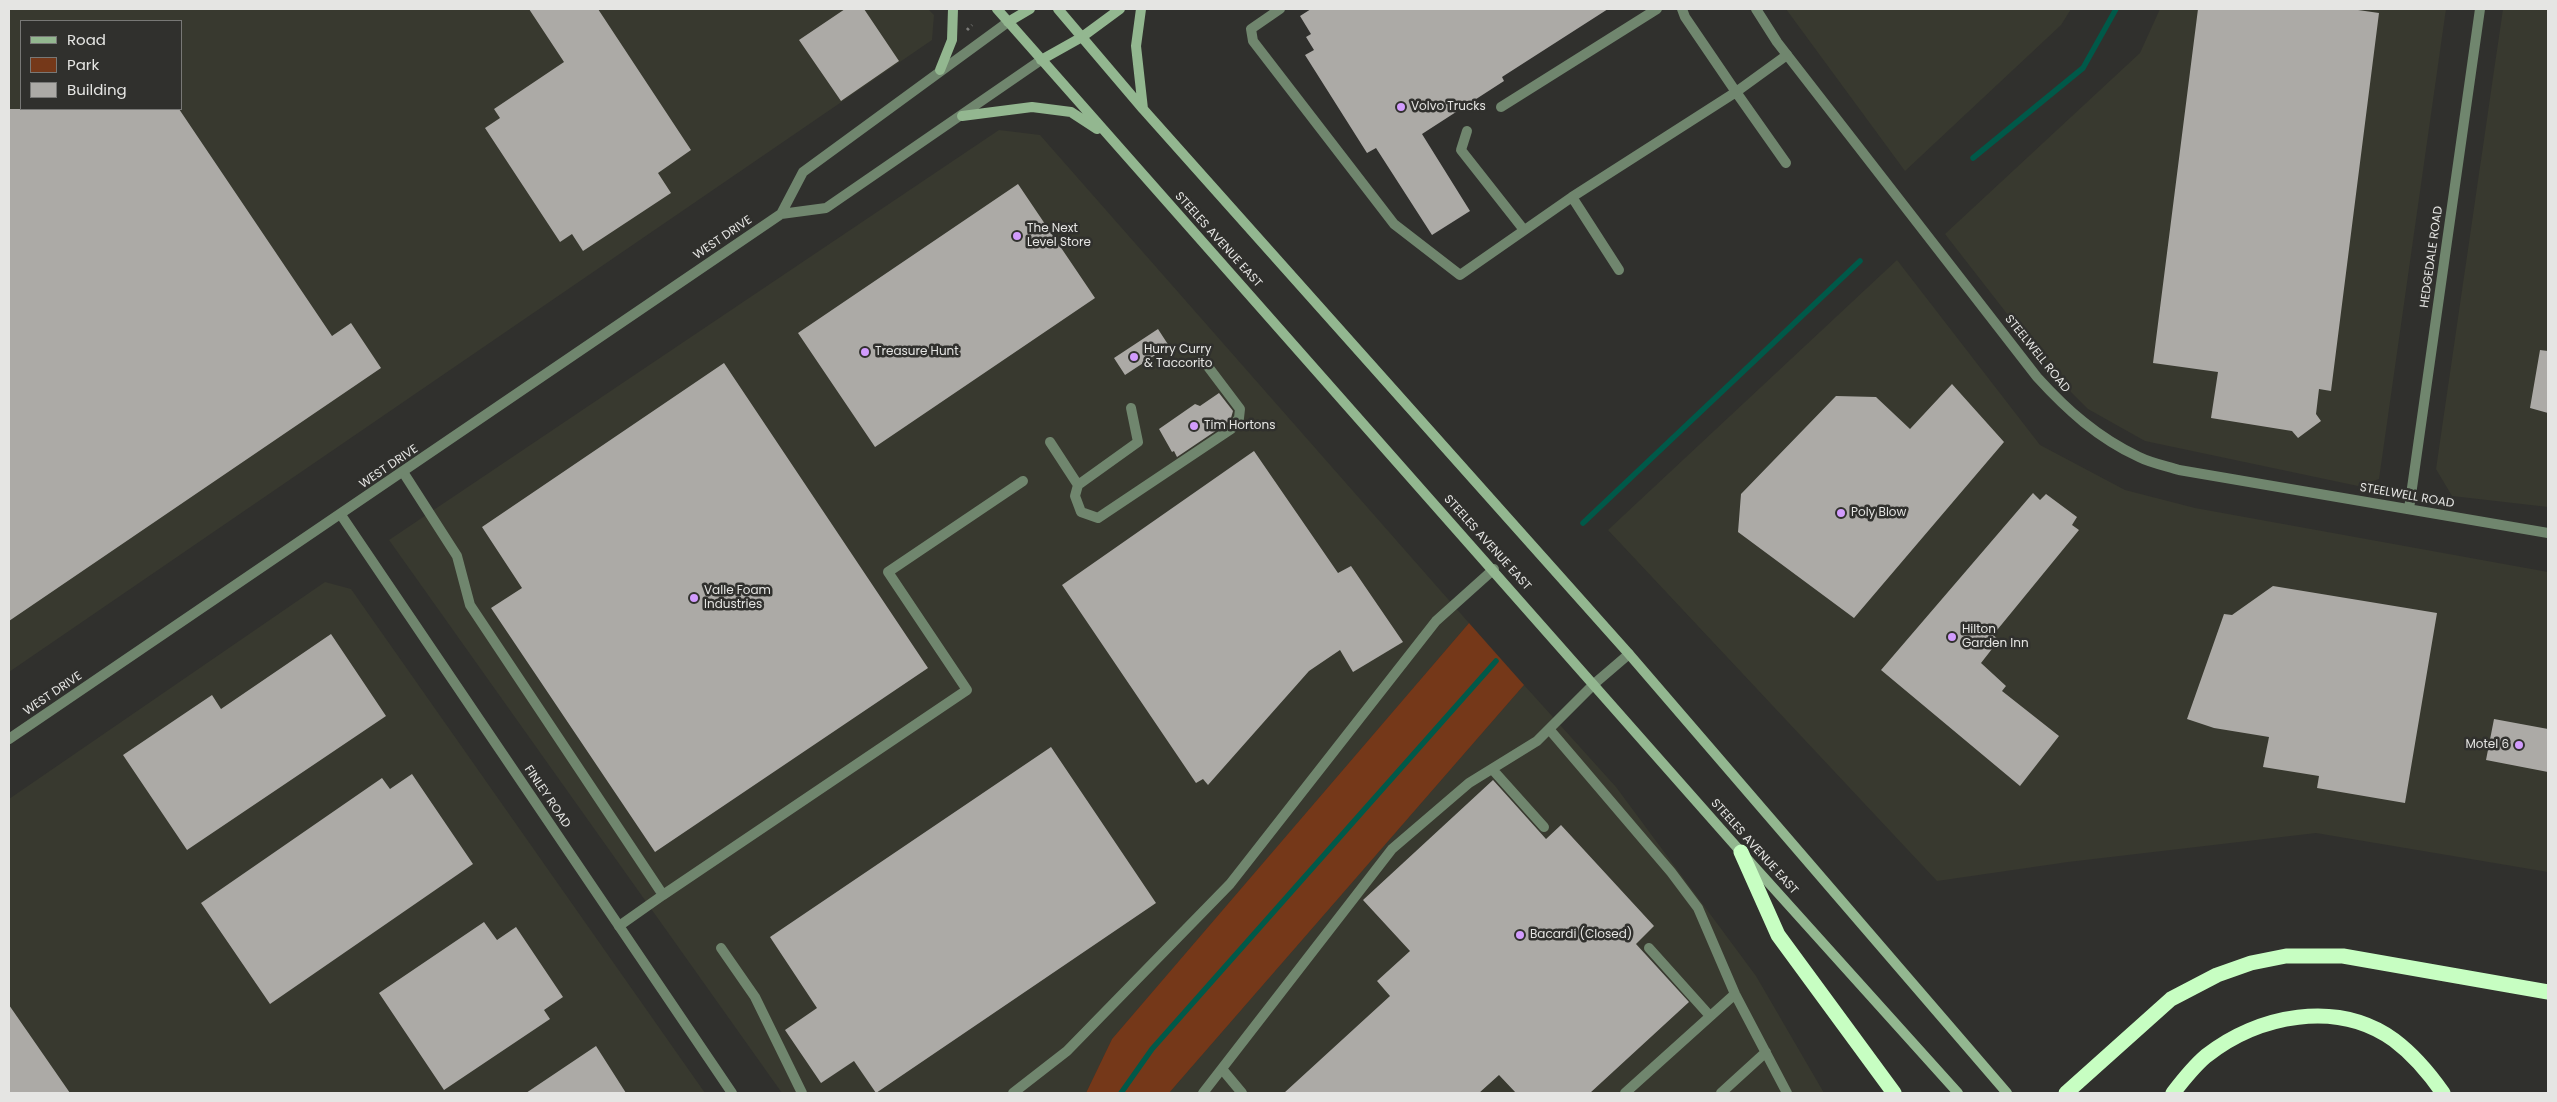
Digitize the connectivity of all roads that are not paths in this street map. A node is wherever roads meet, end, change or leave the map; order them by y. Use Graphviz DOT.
graph roads {
  1 [pos="954,9"];
  2 [pos="997,9"];
  3 [pos="1030,9"];
  4 [pos="1058,9"];
  5 [pos="1120,9"];
  6 [pos="1141,9"];
  7 [pos="1280,9"];
  8 [pos="1657,9"];
  9 [pos="1682,9"];
  10 [pos="1756,9"];
  11 [pos="2480,9"];
  12 [pos="1008,22"];
  13 [pos="1082,37"];
  14 [pos="1787,55"];
  15 [pos="1041,60"];
  16 [pos="940,70"];
  17 [pos="1736,92"];
  18 [pos="1143,108"];
  19 [pos="1501,108"];
  20 [pos="962,116"];
  21 [pos="1467,131"];
  22 [pos="1110,138"];
  23 [pos="1786,163"];
  24 [pos="1572,197"];
  25 [pos="781,214"];
  26 [pos="1524,230"];
  27 [pos="1619,270"];
  28 [pos="1204,360"];
  29 [pos="1131,408"];
  30 [pos="1050,442"];
  31 [pos="403,472"];
  32 [pos="1023,481"];
  33 [pos="1078,485"];
  34 [pos="2408,509"];
  35 [pos="341,515"];
  36 [pos="2548,533"];
  37 [pos="1494,569"];
  38 [pos="1629,654"];
  39 [pos="1594,684"];
  40 [pos="1549,729"];
  41 [pos="9,739"];
  42 [pos="1492,769"];
  43 [pos="1544,826"];
  44 [pos="1741,852"];
  45 [pos="664,895"];
  46 [pos="619,926"];
  47 [pos="721,948"];
  48 [pos="1649,948"];
  49 [pos="2548,992"];
  50 [pos="1735,994"];
  51 [pos="1710,1016"];
  52 [pos="1766,1052"];
  53 [pos="1222,1069"];
  54 [pos="732,1093"];
  55 [pos="802,1093"];
  56 [pos="1013,1093"];
  57 [pos="1203,1093"];
  58 [pos="1242,1093"];
  59 [pos="1625,1093"];
  60 [pos="1721,1093"];
  61 [pos="1787,1093"];
  62 [pos="1894,1093"];
  63 [pos="1958,1093"];
  64 [pos="2007,1093"];
  65 [pos="2066,1093"];
  66 [pos="2173,1093"];
  67 [pos="2443,1093"];
  1 -- 16 [label="main road"];
  2 -- 12 [label="main road, STEELES AVENUE EAST"];
  3 -- 12 [label="main road"];
  4 -- 13 [label="main road"];
  5 -- 13 [label="main road"];
  6 -- 18 [label="main road"];
  7 -- 26 [label="street"];
  8 -- 19 [label="street"];
  9 -- 17 [label="street"];
  10 -- 14 [label="street, STEELWELL ROAD"];
  11 -- 34 [label="street, HEDGEDALE ROAD"];
  12 -- 15 [label="main road, STEELES AVENUE EAST"];
  12 -- 16 [label="street, WEST DRIVE"];
  13 -- 15 [label="main road"];
  13 -- 18 [label="main road"];
  14 -- 17 [label="street"];
  14 -- 34 [label="street, STEELWELL ROAD"];
  15 -- 20 [label="street, WEST DRIVE"];
  15 -- 22 [label="main road, STEELES AVENUE EAST"];
  16 -- 25 [label="street, WEST DRIVE"];
  17 -- 23 [label="street"];
  17 -- 24 [label="street"];
  18 -- 38 [label="main road"];
  20 -- 22 [label="main road"];
  20 -- 25 [label="street, WEST DRIVE"];
  21 -- 26 [label="street"];
  22 -- 37 [label="main road, STEELES AVENUE EAST"];
  24 -- 26 [label="street"];
  24 -- 27 [label="street"];
  25 -- 31 [label="street, WEST DRIVE"];
  28 -- 33 [label="street"];
  29 -- 33 [label="street"];
  30 -- 33 [label="street"];
  31 -- 35 [label="street, WEST DRIVE"];
  31 -- 45 [label="street"];
  32 -- 45 [label="street"];
  34 -- 36 [label="street, STEELWELL ROAD"];
  35 -- 41 [label="street, WEST DRIVE"];
  35 -- 46 [label="street, FINLEY ROAD"];
  37 -- 39 [label="main road, STEELES AVENUE EAST"];
  37 -- 56 [label="street"];
  38 -- 39 [label="street"];
  38 -- 64 [label="main road"];
  39 -- 40 [label="street"];
  39 -- 44 [label="main road, STEELES AVENUE EAST"];
  40 -- 42 [label="street"];
  40 -- 50 [label="street"];
  42 -- 43 [label="street"];
  42 -- 53 [label="street"];
  44 -- 62 [label="highway"];
  44 -- 63 [label="main road, STEELES AVENUE EAST"];
  45 -- 46 [label="street"];
  46 -- 54 [label="street, FINLEY ROAD"];
  47 -- 55 [label="street"];
  48 -- 51 [label="street"];
  49 -- 65 [label="highway"];
  50 -- 51 [label="street"];
  50 -- 52 [label="street"];
  51 -- 59 [label="street"];
  52 -- 60 [label="street"];
  52 -- 61 [label="street"];
  53 -- 57 [label="street"];
  53 -- 58 [label="street"];
  66 -- 67 [label="highway"];
}
